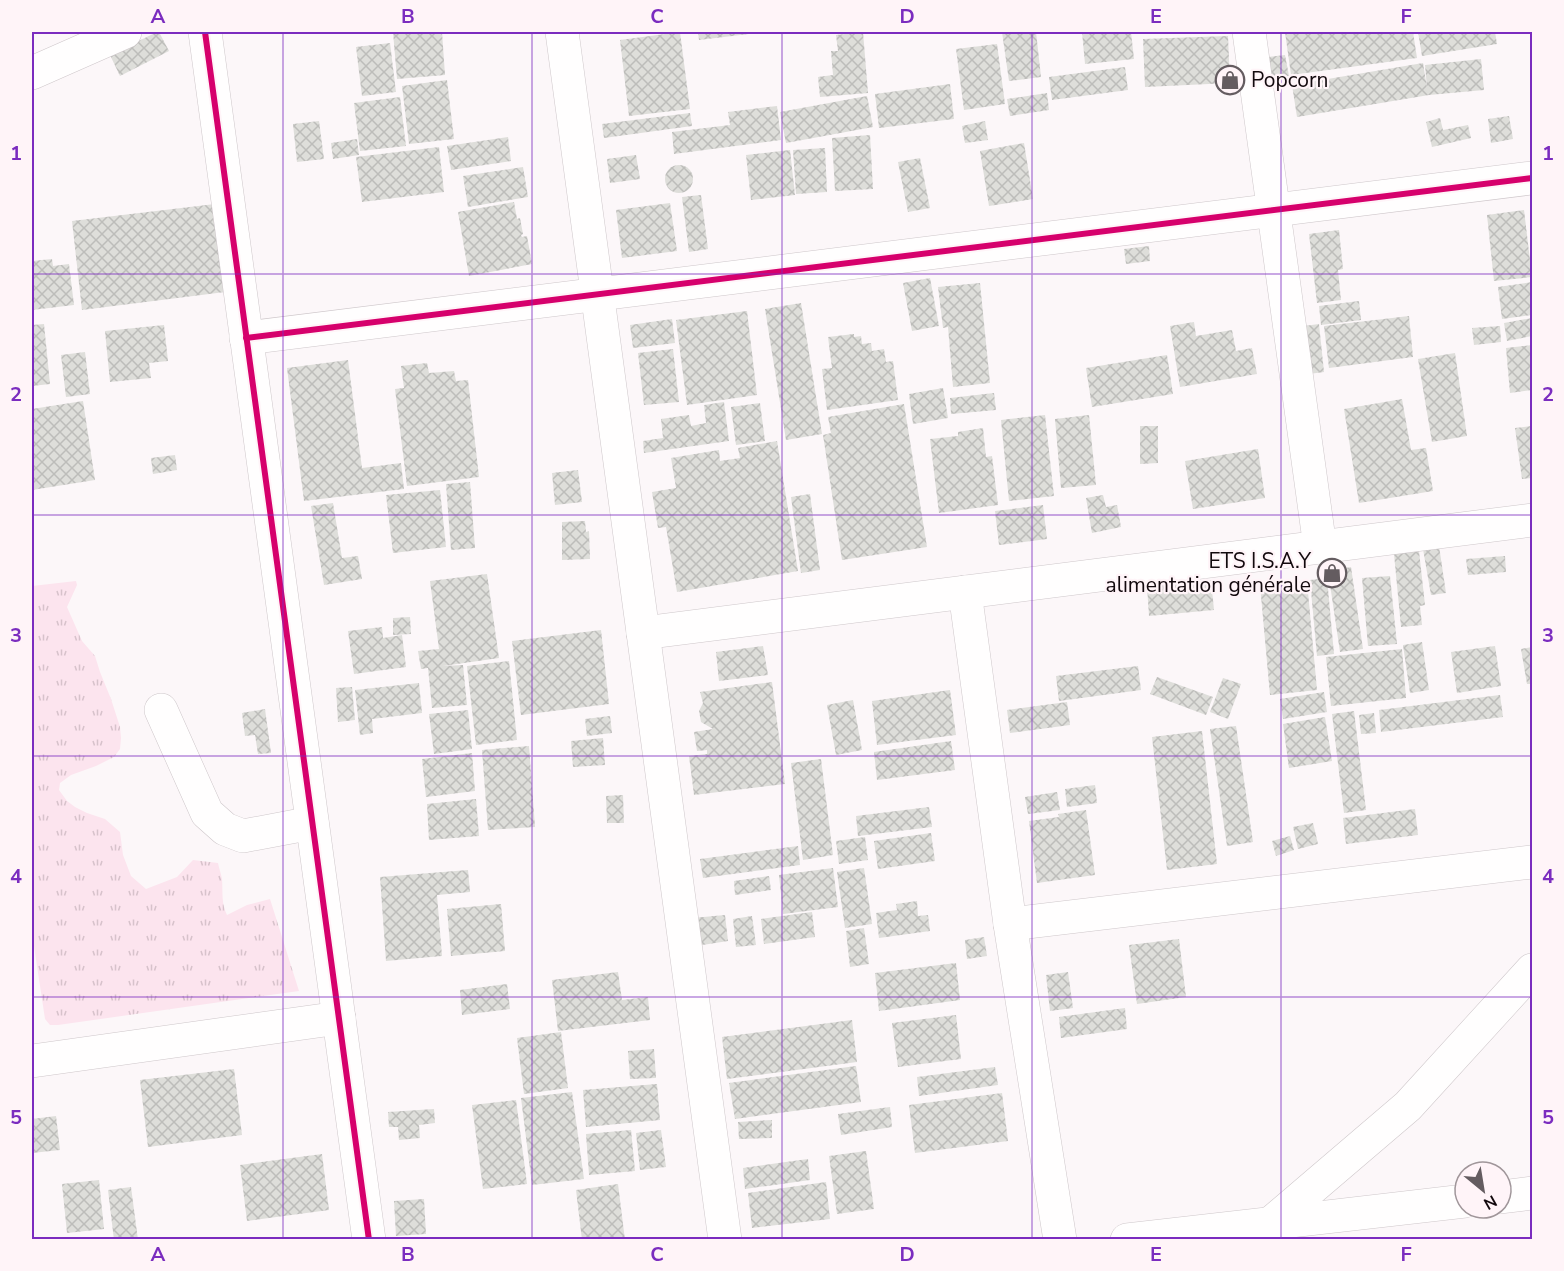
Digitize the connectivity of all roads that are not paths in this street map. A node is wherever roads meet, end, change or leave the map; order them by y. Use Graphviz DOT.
graph roads {
  1 [pos="125,32"];
  2 [pos="205,32"];
  3 [pos="562,32"];
  4 [pos="1249,32"];
  5 [pos="32,73"];
  6 [pos="1533,178"];
  7 [pos="1274,210"];
  8 [pos="598,294"];
  9 [pos="246,338"];
  10 [pos="1533,520"];
  11 [pos="1320,547"];
  12 [pos="965,592"];
  13 [pos="643,633"];
  14 [pos="160,710"];
  15 [pos="312,823"];
  16 [pos="1533,862"];
  17 [pos="1010,924"];
  18 [pos="1533,970"];
  19 [pos="339,1018"];
  20 [pos="32,1061"];
  21 [pos="1533,1193"];
  22 [pos="1513,1196"];
  23 [pos="1453,1203"];
  24 [pos="1272,1231"];
  25 [pos="1202,1235"];
  26 [pos="369,1239"];
  27 [pos="725,1239"];
  28 [pos="1060,1239"];
  29 [pos="1127,1239"];
  1 -- 5 [label="street"];
  2 -- 9 [label="street"];
  3 -- 8 [label="street"];
  4 -- 7 [label="street"];
  6 -- 7 [label="street"];
  7 -- 8 [label="street"];
  7 -- 11 [label="street"];
  8 -- 9 [label="street"];
  8 -- 13 [label="street"];
  9 -- 15 [label="street"];
  10 -- 11 [label="street"];
  11 -- 12 [label="street"];
  12 -- 13 [label="street"];
  12 -- 17 [label="street"];
  13 -- 27 [label="street"];
  14 -- 15 [label="street"];
  15 -- 19 [label="street"];
  16 -- 17 [label="street"];
  17 -- 28 [label="street"];
  18 -- 24 [label="street"];
  19 -- 20 [label="street"];
  19 -- 26 [label="street"];
  21 -- 22 [label="street"];
  23 -- 24 [label="street"];
  24 -- 25 [label="street"];
  25 -- 29 [label="street"];
}
